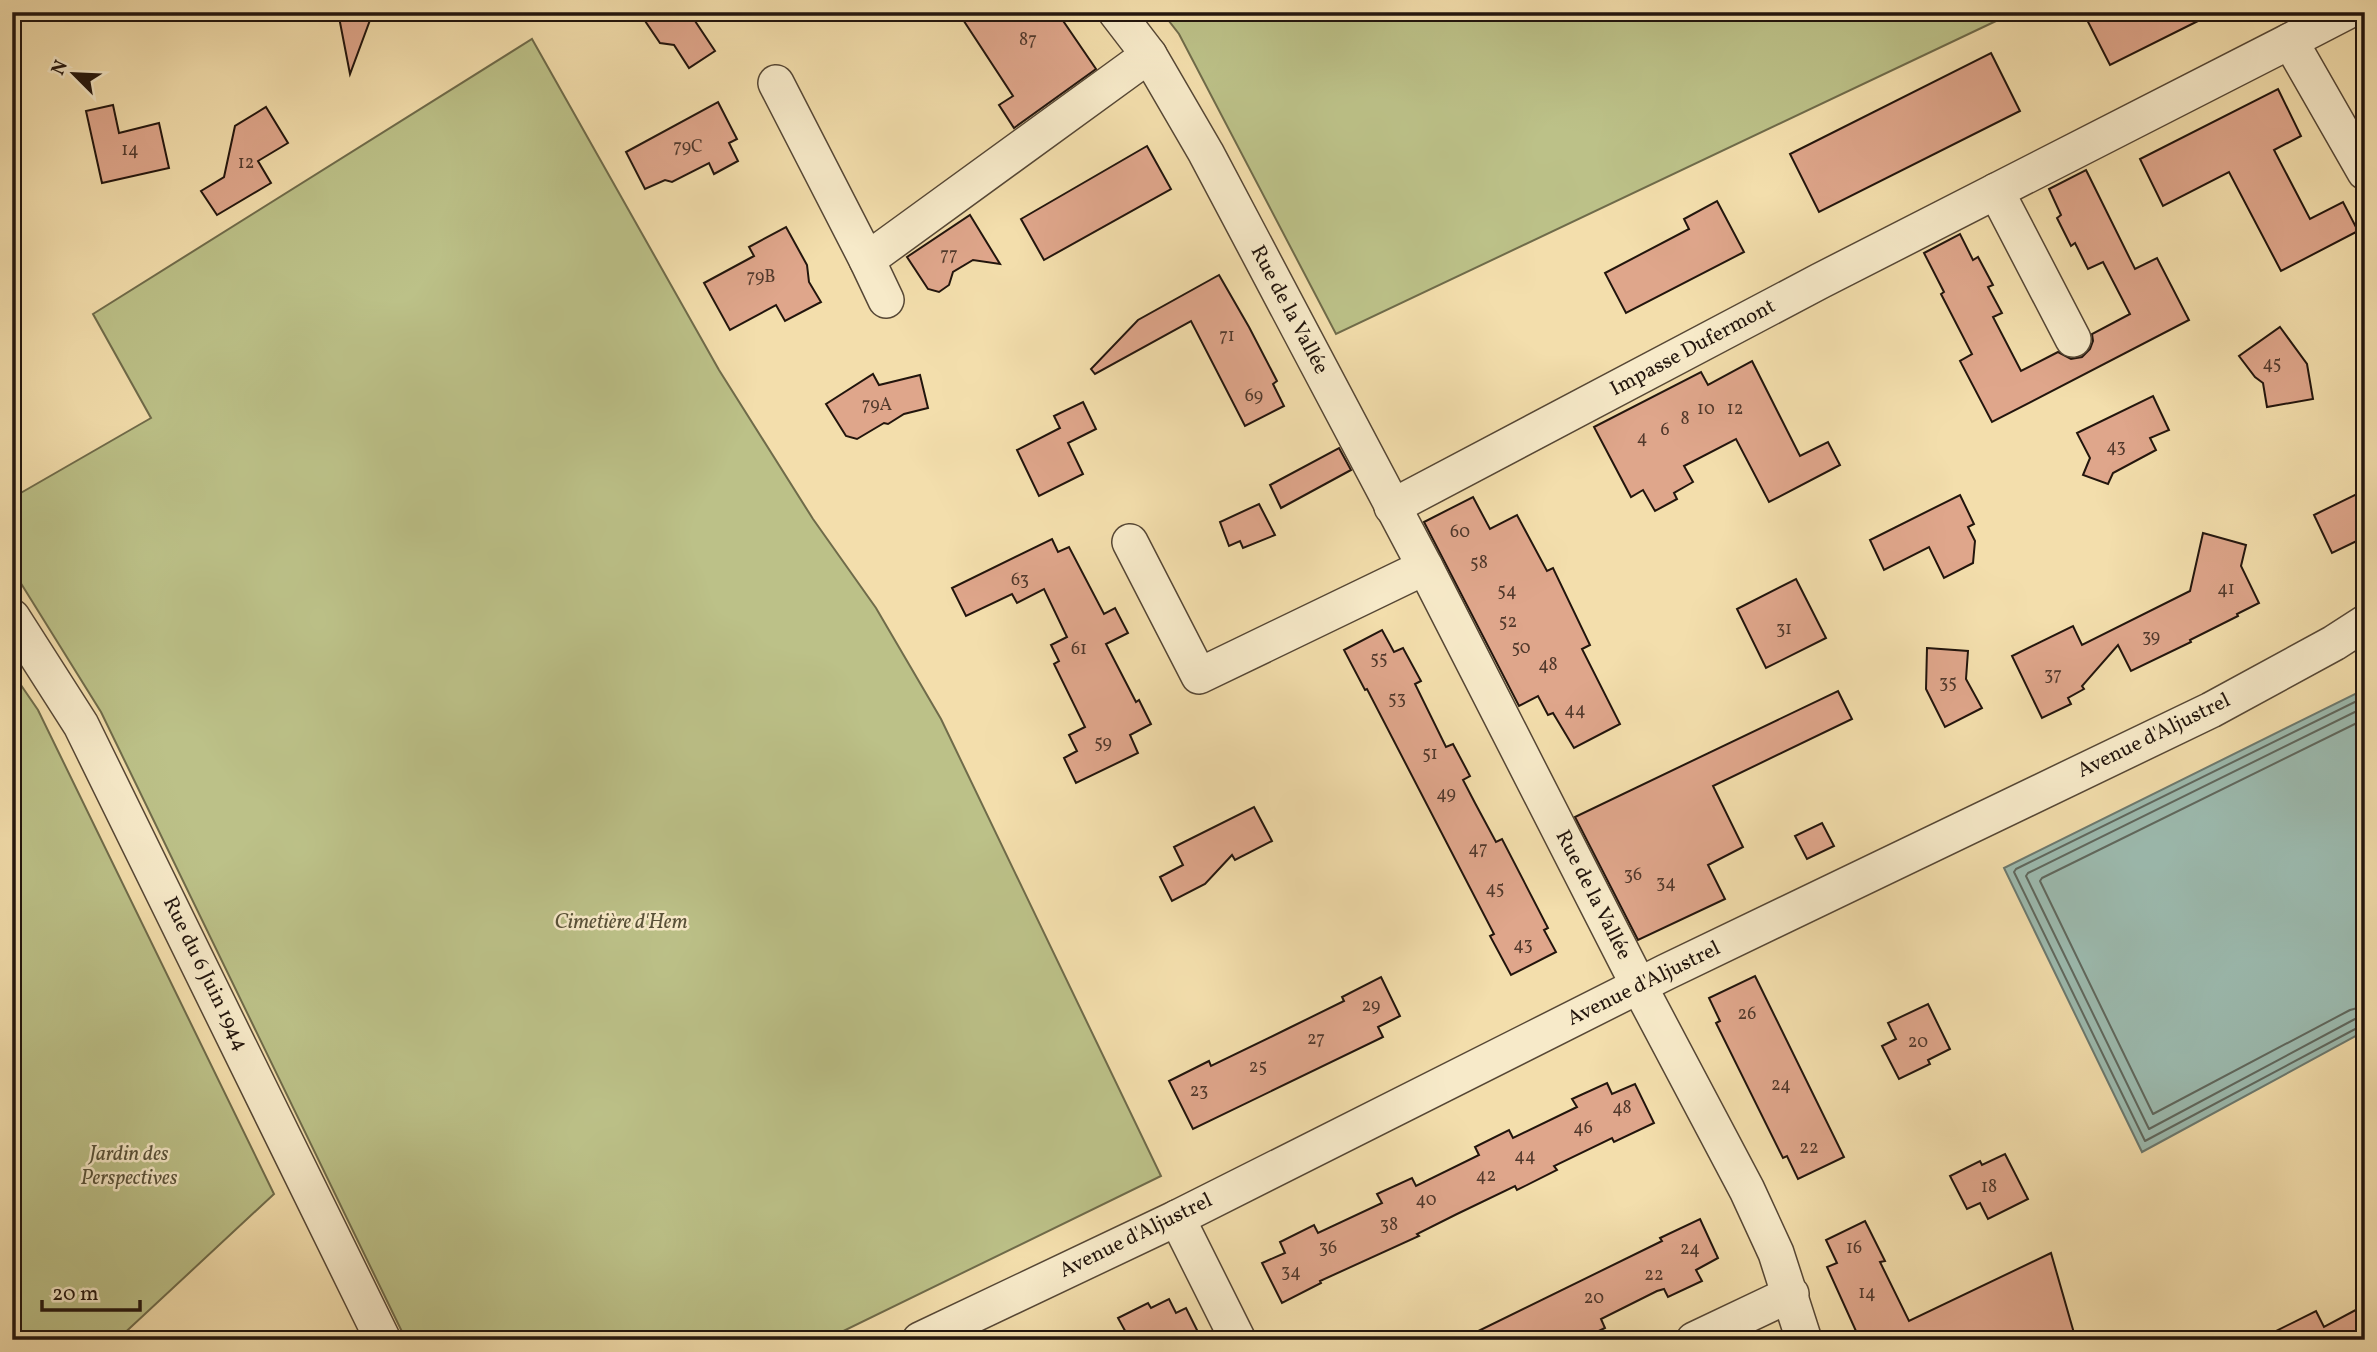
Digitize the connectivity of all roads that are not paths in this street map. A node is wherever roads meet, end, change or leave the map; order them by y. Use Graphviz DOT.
graph roads {
  1 [pos="1116,12"];
  2 [pos="2346,12"];
  3 [pos="2290,41"];
  4 [pos="1149,55"];
  5 [pos="776,83"];
  6 [pos="2365,172"];
  7 [pos="1996,191"];
  8 [pos="867,260"];
  9 [pos="886,300"];
  10 [pos="2073,339"];
  11 [pos="1392,507"];
  12 [pos="1130,542"];
  13 [pos="1425,567"];
  14 [pos="12,617"];
  15 [pos="2365,623"];
  16 [pos="1639,986"];
  17 [pos="1177,1217"];
  18 [pos="1791,1294"];
  19 [pos="383,1340"];
  20 [pos="920,1340"];
  21 [pos="1238,1340"];
  22 [pos="1694,1340"];
  23 [pos="1804,1340"];
  1 -- 4 [label="street, Rue de la Vallée"];
  2 -- 3 [label="street, Impasse Dufermont"];
  3 -- 6 [label="street"];
  3 -- 7 [label="street, Impasse Dufermont"];
  4 -- 8 [label="street"];
  4 -- 11 [label="street, Rue de la Vallée"];
  5 -- 8 [label="street"];
  7 -- 10 [label="street"];
  7 -- 11 [label="street, Impasse Dufermont"];
  8 -- 9 [label="street"];
  11 -- 13 [label="street, Rue de la Vallée"];
  12 -- 13 [label="street"];
  13 -- 16 [label="street, Rue de la Vallée"];
  14 -- 19 [label="street, Rue du 6 Juin 1944"];
  15 -- 16 [label="street, Avenue d'Aljustrel"];
  16 -- 17 [label="street, Avenue d'Aljustrel"];
  16 -- 18 [label="street, Rue de la Vallée"];
  17 -- 20 [label="street, Avenue d'Aljustrel"];
  17 -- 21 [label="street"];
  18 -- 22 [label="street"];
  18 -- 23 [label="street, Rue de la Vallée"];
}
